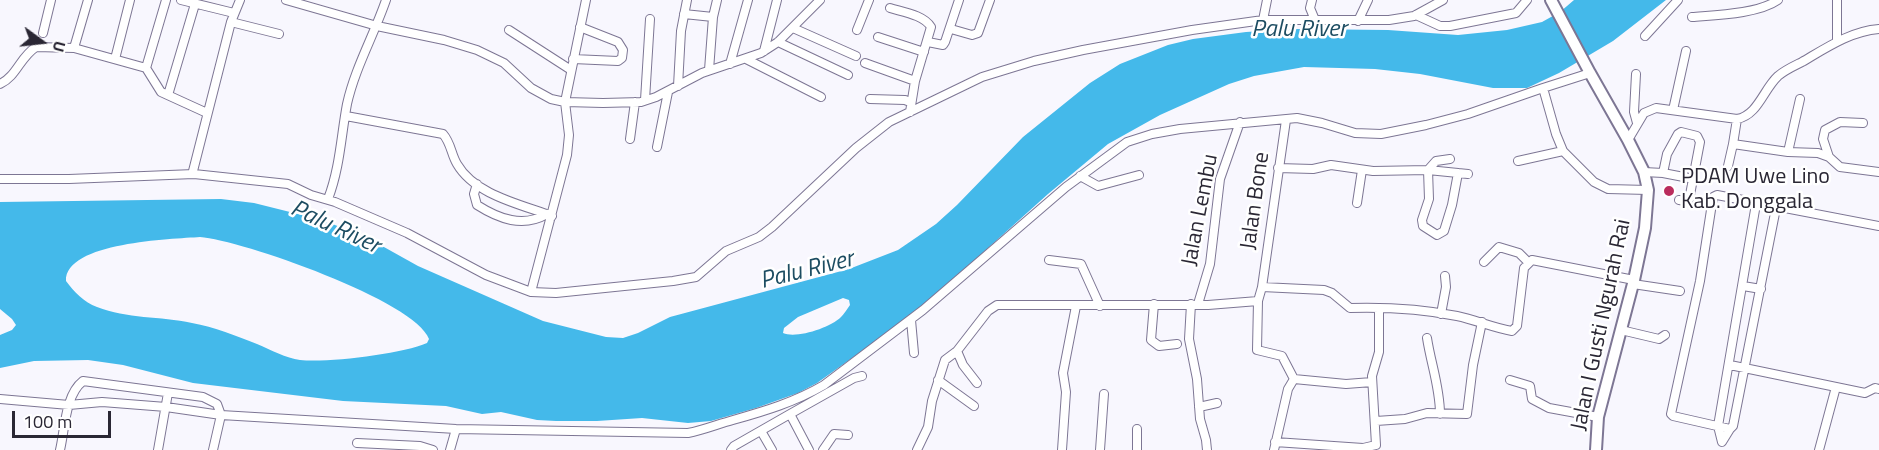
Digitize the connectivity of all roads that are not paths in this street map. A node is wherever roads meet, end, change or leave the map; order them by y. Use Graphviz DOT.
graph roads {
  1 [pos="51,0"];
  2 [pos="88,0"];
  3 [pos="130,0"];
  4 [pos="166,0"];
  5 [pos="181,0"];
  6 [pos="240,0"];
  7 [pos="286,0"];
  8 [pos="386,0"];
  9 [pos="586,0"];
  10 [pos="687,0"];
  11 [pos="717,0"];
  12 [pos="748,0"];
  13 [pos="777,0"];
  14 [pos="819,0"];
  15 [pos="870,0"];
  16 [pos="959,0"];
  17 [pos="990,0"];
  18 [pos="1268,0"];
  19 [pos="1312,0"];
  20 [pos="1368,0"];
  21 [pos="1443,0"];
  22 [pos="1527,0"];
  23 [pos="1551,0"];
  24 [pos="1678,0"];
  25 [pos="1778,0"];
  26 [pos="1837,0"];
  27 [pos="195,4"];
  28 [pos="316,4"];
  29 [pos="890,8"];
  30 [pos="234,13"];
  31 [pos="684,14"];
  32 [pos="1416,15"];
  33 [pos="712,17"];
  34 [pos="1692,18"];
  35 [pos="650,19"];
  36 [pos="1263,20"];
  37 [pos="1315,20"];
  38 [pos="1358,21"];
  39 [pos="231,22"];
  40 [pos="377,26"];
  41 [pos="580,27"];
  42 [pos="793,28"];
  43 [pos="951,29"];
  44 [pos="1879,29"];
  45 [pos="509,30"];
  46 [pos="857,30"];
  47 [pos="42,33"];
  48 [pos="279,34"];
  49 [pos="1645,36"];
  50 [pos="878,37"];
  51 [pos="778,42"];
  52 [pos="928,42"];
  53 [pos="1837,42"];
  54 [pos="74,48"];
  55 [pos="764,51"];
  56 [pos="1686,51"];
  57 [pos="924,52"];
  58 [pos="856,56"];
  59 [pos="115,59"];
  60 [pos="573,59"];
  61 [pos="746,59"];
  62 [pos="865,63"];
  63 [pos="730,64"];
  64 [pos="146,68"];
  65 [pos="1587,68"];
  66 [pos="571,69"];
  67 [pos="709,70"];
  68 [pos="1636,74"];
  69 [pos="848,75"];
  70 [pos="915,81"];
  71 [pos="0,84"];
  72 [pos="678,86"];
  73 [pos="1543,88"];
  74 [pos="668,92"];
  75 [pos="168,95"];
  76 [pos="821,97"];
  77 [pos="870,99"];
  78 [pos="1800,99"];
  79 [pos="645,100"];
  80 [pos="565,102"];
  81 [pos="635,102"];
  82 [pos="910,102"];
  83 [pos="1672,110"];
  84 [pos="910,112"];
  85 [pos="207,113"];
  86 [pos="346,116"];
  87 [pos="1737,119"];
  88 [pos="1286,120"];
  89 [pos="1240,122"];
  90 [pos="1637,123"];
  91 [pos="1863,123"];
  92 [pos="630,139"];
  93 [pos="1629,140"];
  94 [pos="1734,144"];
  95 [pos="657,147"];
  96 [pos="1563,151"];
  97 [pos="1788,152"];
  98 [pos="1829,157"];
  99 [pos="1450,159"];
  100 [pos="1518,161"];
  101 [pos="1728,166"];
  102 [pos="1278,168"];
  103 [pos="1362,170"];
  104 [pos="1428,170"];
  105 [pos="1644,172"];
  106 [pos="1879,172"];
  107 [pos="1458,173"];
  108 [pos="1663,173"];
  109 [pos="194,174"];
  110 [pos="1468,174"];
  111 [pos="1139,175"];
  112 [pos="1080,176"];
  113 [pos="0,179"];
  114 [pos="1694,179"];
  115 [pos="477,184"];
  116 [pos="1648,190"];
  117 [pos="328,199"];
  118 [pos="1679,200"];
  119 [pos="1358,203"];
  120 [pos="1756,204"];
  121 [pos="1776,208"];
  122 [pos="549,215"];
  123 [pos="1879,226"];
  124 [pos="1049,260"];
  125 [pos="1484,262"];
  126 [pos="1528,262"];
  127 [pos="1445,276"];
  128 [pos="1634,282"];
  129 [pos="1743,286"];
  130 [pos="1262,287"];
  131 [pos="1761,289"];
  132 [pos="1680,291"];
  133 [pos="531,292"];
  134 [pos="1258,301"];
  135 [pos="1154,304"];
  136 [pos="1195,304"];
  137 [pos="1076,306"];
  138 [pos="1100,306"];
  139 [pos="1378,308"];
  140 [pos="1441,314"];
  141 [pos="911,320"];
  142 [pos="1482,322"];
  143 [pos="1621,330"];
  144 [pos="1665,335"];
  145 [pos="1427,338"];
  146 [pos="1177,344"];
  147 [pos="957,351"];
  148 [pos="914,353"];
  149 [pos="1730,365"];
  150 [pos="1745,368"];
  151 [pos="862,376"];
  152 [pos="1294,379"];
  153 [pos="938,380"];
  154 [pos="1510,380"];
  155 [pos="1372,382"];
  156 [pos="976,383"];
  157 [pos="1836,387"];
  158 [pos="1879,389"];
  159 [pos="168,393"];
  160 [pos="1104,394"];
  161 [pos="0,399"];
  162 [pos="1217,403"];
  163 [pos="69,405"];
  164 [pos="974,406"];
  165 [pos="166,407"];
  166 [pos="1199,407"];
  167 [pos="790,414"];
  168 [pos="1440,414"];
  169 [pos="221,415"];
  170 [pos="1598,417"];
  171 [pos="1376,421"];
  172 [pos="1718,426"];
  173 [pos="456,429"];
  174 [pos="1137,429"];
  175 [pos="1730,429"];
  176 [pos="761,431"];
  177 [pos="848,435"];
  178 [pos="357,443"];
  179 [pos="1275,446"];
  180 [pos="1721,446"];
  181 [pos="1363,449"];
  182 [pos="60,450"];
  183 [pos="158,450"];
  184 [pos="213,450"];
  185 [pos="433,450"];
  186 [pos="450,450"];
  187 [pos="731,450"];
  188 [pos="772,450"];
  189 [pos="809,450"];
  190 [pos="823,450"];
  191 [pos="917,450"];
  192 [pos="1062,450"];
  193 [pos="1100,450"];
  194 [pos="1137,450"];
  195 [pos="1207,450"];
  196 [pos="1596,450"];
  197 [pos="1819,450"];
  1 -- 47 [label="street"];
  2 -- 54 [label="street"];
  3 -- 59 [label="street"];
  4 -- 64 [label="street"];
  5 -- 27 [label="street"];
  6 -- 30 [label="street"];
  7 -- 28 [label="street"];
  8 -- 40 [label="street"];
  9 -- 41 [label="street"];
  10 -- 31 [label="street"];
  11 -- 33 [label="street"];
  12 -- 63 [label="street"];
  13 -- 55 [label="street"];
  14 -- 42 [label="street"];
  15 -- 46 [label="street"];
  16 -- 43 [label="street"];
  17 -- 43 [label="street"];
  18 -- 36 [label="street"];
  19 -- 37 [label="street"];
  20 -- 38 [label="street"];
  21 -- 32 [label="street"];
  22 -- 32 [label="street"];
  23 -- 65 [label="main road, Jalan I Gusti Ngurah Rai"];
  24 -- 49 [label="street"];
  25 -- 34 [label="street"];
  26 -- 53 [label="street"];
  27 -- 30 [label="street"];
  27 -- 75 [label="street"];
  28 -- 40 [label="street"];
  29 -- 52 [label="street"];
  30 -- 39 [label="street"];
  31 -- 33 [label="street"];
  31 -- 72 [label="street"];
  32 -- 38 [label="street"];
  33 -- 67 [label="street"];
  35 -- 79 [label="street"];
  36 -- 37 [label="street"];
  36 -- 84 [label="street"];
  37 -- 38 [label="street"];
  39 -- 48 [label="street"];
  39 -- 85 [label="street"];
  40 -- 80 [label="street"];
  40 -- 86 [label="street"];
  41 -- 60 [label="street"];
  41 -- 60 [label="street"];
  42 -- 51 [label="street"];
  42 -- 58 [label="street"];
  43 -- 52 [label="street"];
  44 -- 53 [label="street"];
  45 -- 66 [label="street"];
  50 -- 57 [label="street"];
  51 -- 55 [label="street"];
  51 -- 69 [label="street"];
  52 -- 57 [label="street"];
  53 -- 87 [label="street"];
  54 -- 59 [label="street"];
  54 -- 71 [label="street"];
  55 -- 61 [label="street"];
  56 -- 83 [label="street"];
  57 -- 70 [label="street"];
  59 -- 64 [label="street"];
  60 -- 66 [label="street"];
  61 -- 63 [label="street"];
  61 -- 76 [label="street"];
  62 -- 70 [label="street"];
  63 -- 67 [label="street"];
  64 -- 75 [label="street"];
  65 -- 73 [label="street"];
  65 -- 93 [label="main road, Jalan I Gusti Ngurah Rai"];
  66 -- 80 [label="street"];
  67 -- 72 [label="street"];
  68 -- 90 [label="street"];
  70 -- 82 [label="street"];
  72 -- 74 [label="street"];
  73 -- 88 [label="street"];
  73 -- 96 [label="street"];
  74 -- 79 [label="street"];
  74 -- 95 [label="street"];
  75 -- 85 [label="street"];
  77 -- 82 [label="street"];
  78 -- 97 [label="street"];
  79 -- 81 [label="street"];
  80 -- 81 [label="street"];
  80 -- 122 [label="street"];
  81 -- 92 [label="street"];
  82 -- 84 [label="street"];
  83 -- 87 [label="street"];
  83 -- 90 [label="street"];
  84 -- 133 [label="street"];
  85 -- 109 [label="street"];
  86 -- 115 [label="street"];
  86 -- 117 [label="street"];
  87 -- 94 [label="street"];
  88 -- 89 [label="street"];
  88 -- 102 [label="street, Jalan Bone"];
  89 -- 112 [label="street"];
  89 -- 136 [label="street, Jalan Lembu"];
  90 -- 93 [label="street"];
  91 -- 98 [label="street"];
  93 -- 105 [label="main road, Jalan I Gusti Ngurah Rai"];
  94 -- 97 [label="street"];
  94 -- 101 [label="street"];
  96 -- 100 [label="street"];
  96 -- 116 [label="street"];
  97 -- 98 [label="street"];
  98 -- 106 [label="street"];
  99 -- 104 [label="street"];
  102 -- 103 [label="street"];
  102 -- 130 [label="street, Jalan Bone"];
  103 -- 104 [label="street"];
  103 -- 119 [label="street"];
  104 -- 107 [label="street"];
  104 -- 107 [label="street"];
  105 -- 108 [label="street"];
  105 -- 116 [label="main road, Jalan I Gusti Ngurah Rai"];
  107 -- 110 [label="street"];
  108 -- 114 [label="street"];
  108 -- 114 [label="street"];
  109 -- 113 [label="street"];
  109 -- 117 [label="street"];
  111 -- 112 [label="street"];
  112 -- 141 [label="street"];
  114 -- 118 [label="street"];
  115 -- 122 [label="street"];
  115 -- 122 [label="street"];
  116 -- 128 [label="main road, Jalan I Gusti Ngurah Rai"];
  117 -- 133 [label="street"];
  120 -- 121 [label="street"];
  120 -- 129 [label="street"];
  120 -- 172 [label="street"];
  121 -- 123 [label="street"];
  121 -- 131 [label="street"];
  122 -- 133 [label="street"];
  124 -- 138 [label="street"];
  125 -- 126 [label="street"];
  126 -- 128 [label="street"];
  126 -- 142 [label="street"];
  127 -- 140 [label="street"];
  128 -- 132 [label="street"];
  128 -- 143 [label="main road, Jalan I Gusti Ngurah Rai"];
  129 -- 131 [label="street"];
  129 -- 149 [label="street"];
  130 -- 134 [label="street, Jalan Bone"];
  130 -- 139 [label="street"];
  131 -- 150 [label="street"];
  134 -- 136 [label="street"];
  134 -- 152 [label="street, Jalan Bone"];
  135 -- 136 [label="street"];
  135 -- 138 [label="street"];
  135 -- 146 [label="street"];
  136 -- 166 [label="street, Jalan Lembu"];
  137 -- 138 [label="street"];
  137 -- 147 [label="street"];
  137 -- 192 [label="street"];
  139 -- 140 [label="street"];
  139 -- 155 [label="street"];
  140 -- 142 [label="street"];
  141 -- 148 [label="street"];
  141 -- 173 [label="street"];
  142 -- 168 [label="street"];
  143 -- 144 [label="street"];
  143 -- 170 [label="main road, Jalan I Gusti Ngurah Rai"];
  145 -- 168 [label="street"];
  147 -- 153 [label="street"];
  147 -- 156 [label="street"];
  149 -- 150 [label="street"];
  149 -- 172 [label="street"];
  150 -- 157 [label="street"];
  150 -- 175 [label="street"];
  151 -- 167 [label="street"];
  152 -- 155 [label="street"];
  152 -- 179 [label="street"];
  153 -- 164 [label="street"];
  153 -- 191 [label="street"];
  154 -- 170 [label="street"];
  155 -- 171 [label="street"];
  157 -- 158 [label="street"];
  157 -- 197 [label="street"];
  159 -- 163 [label="street"];
  159 -- 165 [label="street"];
  159 -- 169 [label="street"];
  160 -- 193 [label="street"];
  161 -- 163 [label="street"];
  162 -- 166 [label="street"];
  163 -- 165 [label="street"];
  163 -- 182 [label="street"];
  165 -- 169 [label="street"];
  165 -- 183 [label="street"];
  166 -- 195 [label="street, Jalan Lembu"];
  167 -- 176 [label="street"];
  167 -- 189 [label="street"];
  168 -- 171 [label="street"];
  169 -- 173 [label="street"];
  169 -- 184 [label="street"];
  170 -- 196 [label="main road, Jalan I Gusti Ngurah Rai"];
  171 -- 181 [label="street"];
  172 -- 175 [label="street"];
  172 -- 180 [label="street"];
  173 -- 186 [label="street"];
  174 -- 194 [label="street"];
  175 -- 180 [label="street"];
  176 -- 187 [label="street"];
  176 -- 188 [label="street"];
  177 -- 190 [label="street"];
  178 -- 185 [label="street"];
  179 -- 181 [label="street"];
}
